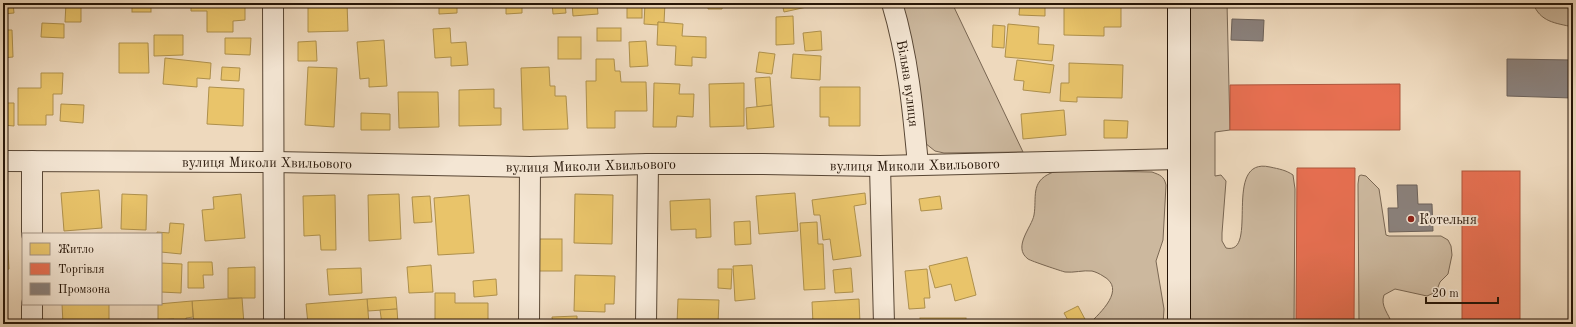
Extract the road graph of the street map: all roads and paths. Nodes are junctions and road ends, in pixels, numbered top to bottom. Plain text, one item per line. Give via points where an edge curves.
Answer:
1 (273, 3) edge
2 (892, 3) edge
3 (1179, 3) edge
4 (1179, 159) junction
5 (3, 161) edge
6 (32, 161) junction
7 (274, 162) junction
8 (648, 164) junction
9 (918, 165) junction
10 (880, 166) junction
11 (530, 167) junction
12 (32, 233) edge
13 (32, 305) edge
14 (32, 324) edge
15 (274, 324) edge
16 (529, 324) edge
17 (646, 324) edge
18 (884, 324) edge
19 (1179, 324) edge

1 - 7 street
2 - 9 street, Вільна вулиця via 901,32
3 - 4 street
4 - 9 street, вулиця Миколи Хвильового
4 - 19 street
5 - 6 street, вулиця Миколи Хвильового
6 - 7 street, вулиця Миколи Хвильового
6 - 12 street
7 - 11 street, вулиця Миколи Хвильового
7 - 15 street
8 - 10 street, вулиця Миколи Хвильового
8 - 11 street, вулиця Миколи Хвильового
8 - 17 street
9 - 10 street, вулиця Миколи Хвильового
10 - 18 street
11 - 16 street
13 - 14 street

